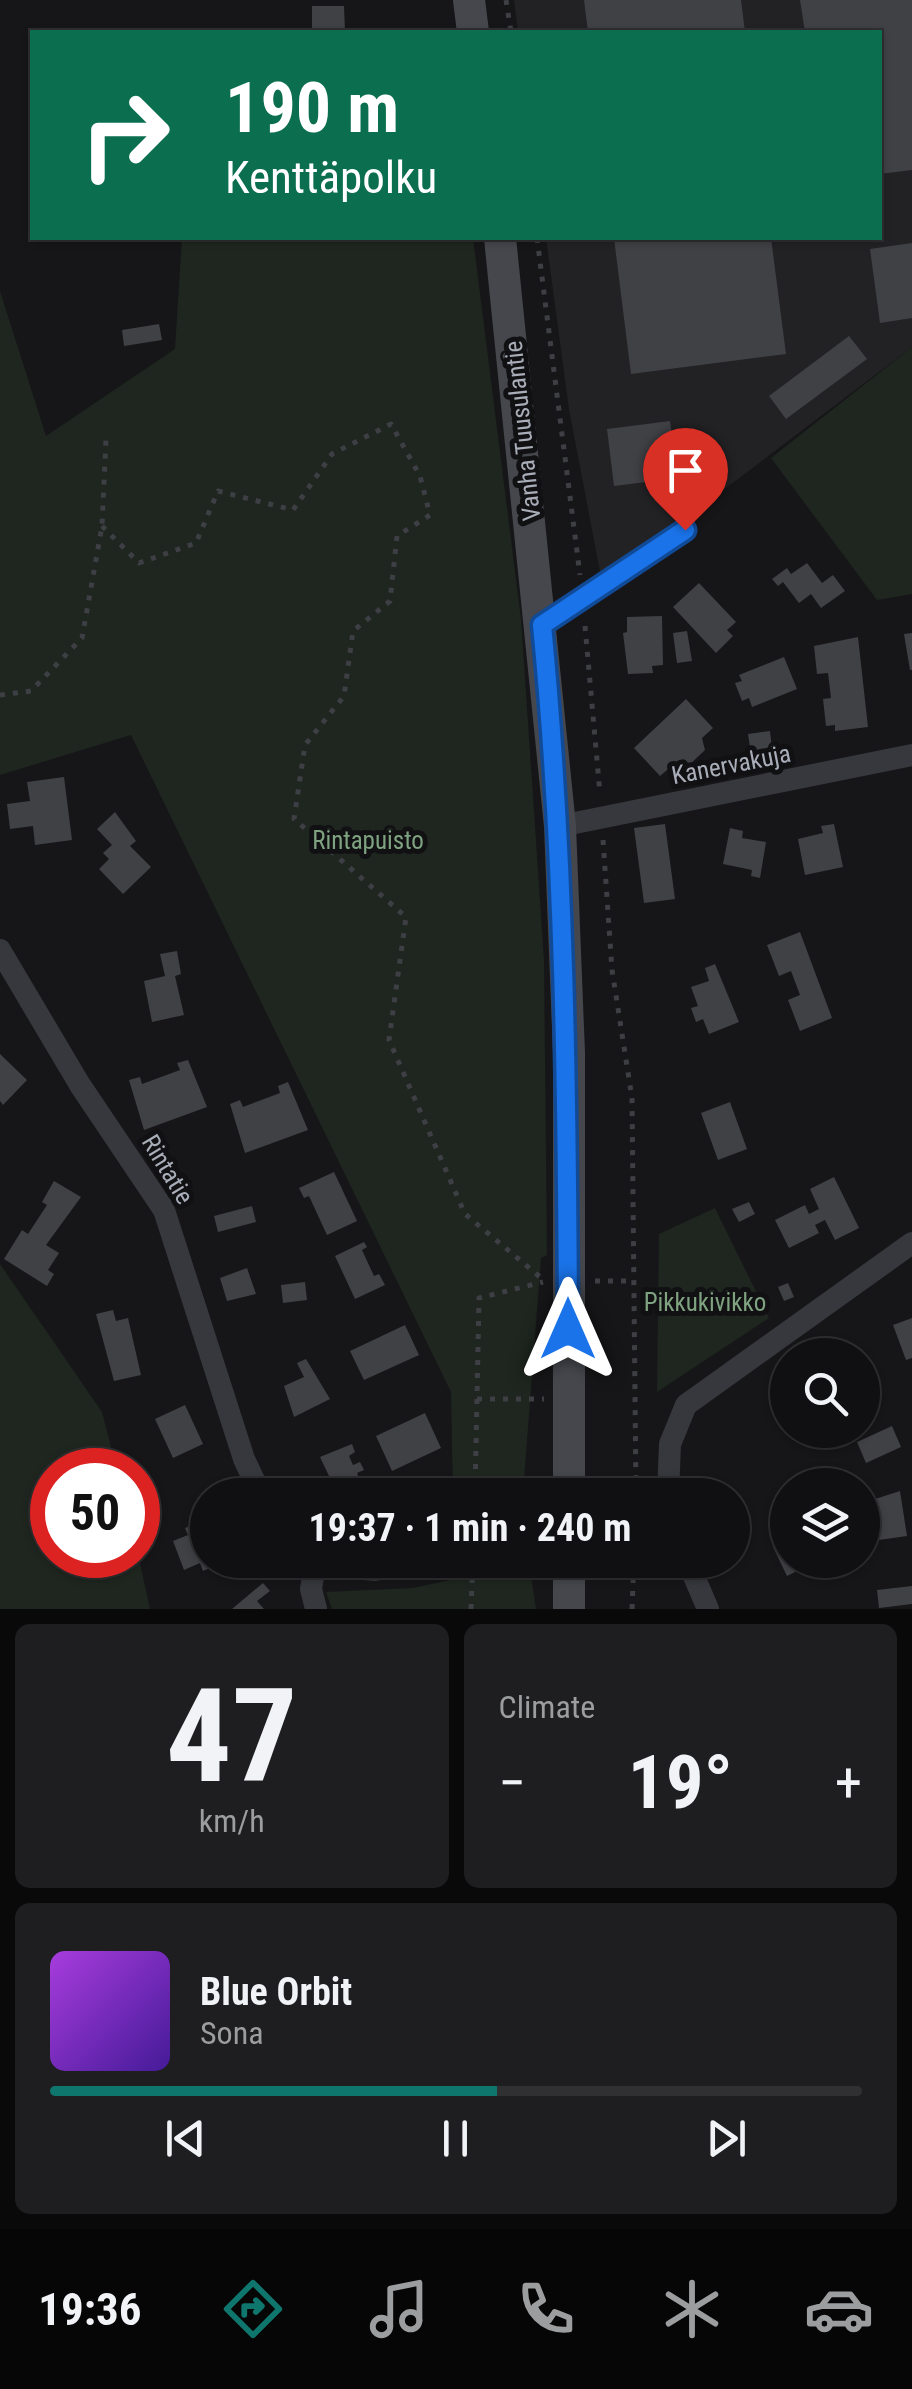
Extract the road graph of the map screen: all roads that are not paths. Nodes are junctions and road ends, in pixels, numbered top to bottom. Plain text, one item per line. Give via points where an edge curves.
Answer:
1 (469, 0) edge
2 (473, 30) edge
3 (500, 240) edge
4 (685, 530) dead end
5 (542, 625) junction
6 (912, 755) edge
7 (560, 826) junction
8 (0, 950) edge
9 (912, 1243) edge
10 (253, 1478) edge
11 (569, 1478) edge
12 (669, 1478) edge
13 (311, 1578) edge
14 (569, 1578) edge
15 (695, 1578) edge
16 (316, 1609) edge
17 (569, 1609) edge
18 (708, 1609) edge

1 - 2 main road
3 - 5 main road, Vanha Tuusulantie
4 - 5 street
5 - 7 main road, Vanha Tuusulantie
6 - 7 street, Kanervakuja
7 - 11 main road, Vanha Tuusulantie via 568,1035
8 - 10 street, Rintatie via 164,1210
9 - 12 street via 698,1395 677,1421
13 - 16 street
14 - 17 main road
15 - 18 street

